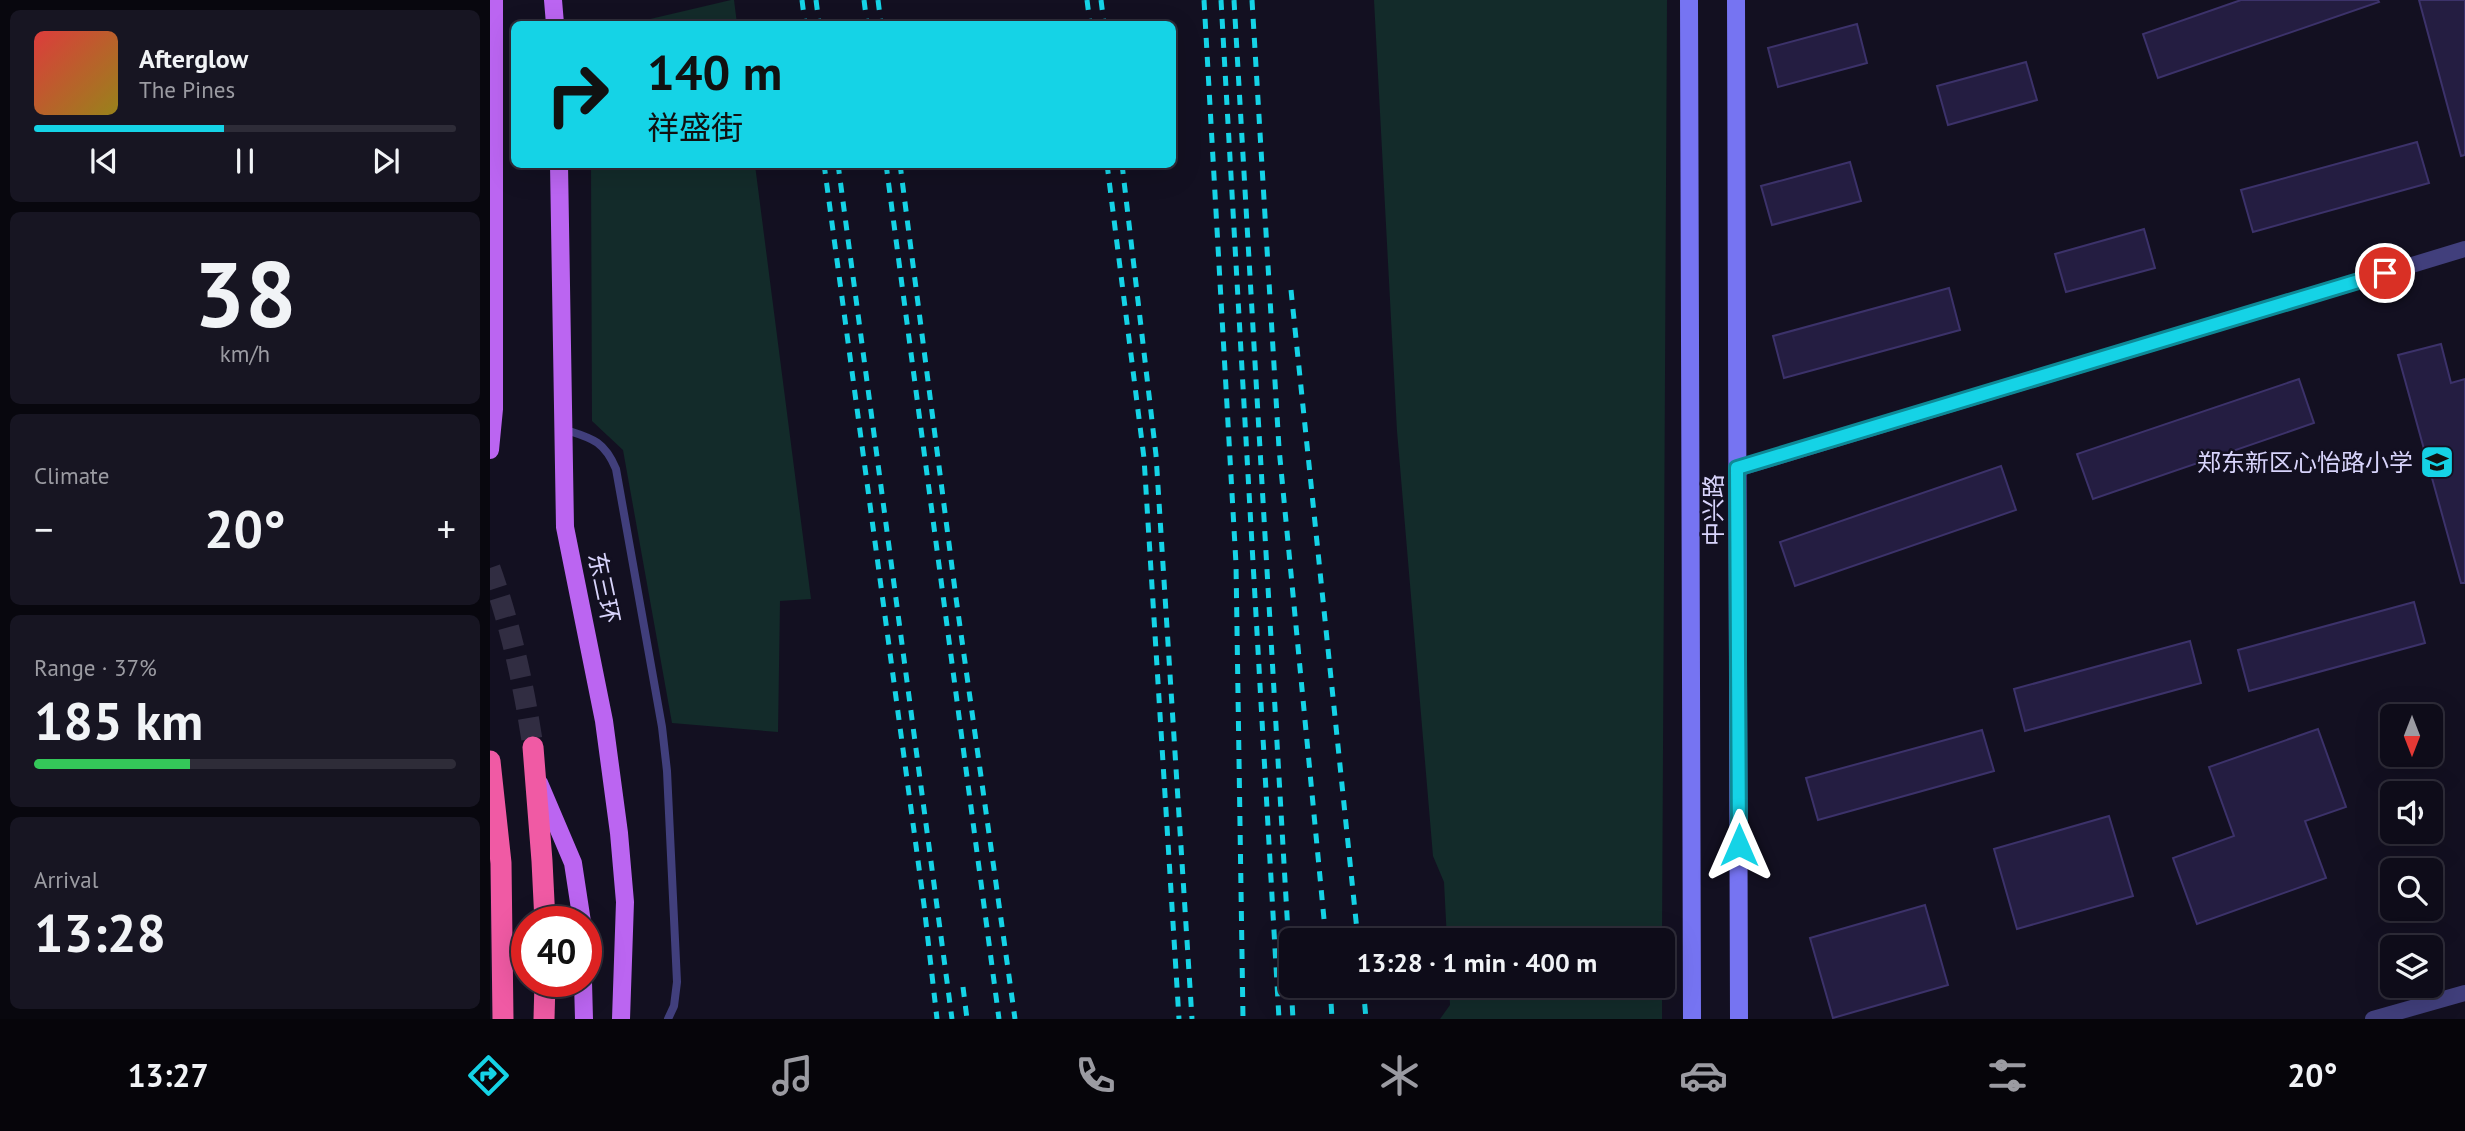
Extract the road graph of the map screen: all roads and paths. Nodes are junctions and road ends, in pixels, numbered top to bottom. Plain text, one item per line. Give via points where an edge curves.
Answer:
1 (494, 0) edge
2 (553, 0) edge
3 (1689, 0) edge
4 (1736, 0) edge
5 (555, 21) edge
6 (559, 168) edge
7 (2465, 249) edge
8 (562, 429) junction
9 (490, 450) edge
10 (1737, 468) junction
11 (533, 747) tunnel mouth
12 (534, 773) junction
13 (491, 778) edge
14 (544, 906) edge
15 (580, 906) edge
16 (2465, 993) edge
17 (545, 997) edge
18 (583, 997) edge
19 (503, 1019) edge
20 (544, 1019) edge
21 (584, 1019) edge
22 (621, 1019) edge
23 (667, 1019) edge
24 (1692, 1019) edge
25 (1739, 1019) edge
26 (2373, 1019) edge

1 - 9 main road via 495,409
2 - 5 main road
3 - 24 street, 中兴路
4 - 10 street, 中兴路
6 - 8 main road, 东三环
7 - 10 street
8 - 22 main road, 东三环 via 565,527 604,720 619,833 625,902
8 - 23 lane via 593,439 608,452 616,469 662,727 677,982
10 - 25 street, 中兴路
11 - 12 highway
12 - 14 highway
12 - 15 main road via 573,863
13 - 19 highway via 501,863
16 - 26 street
17 - 20 highway
18 - 21 main road

